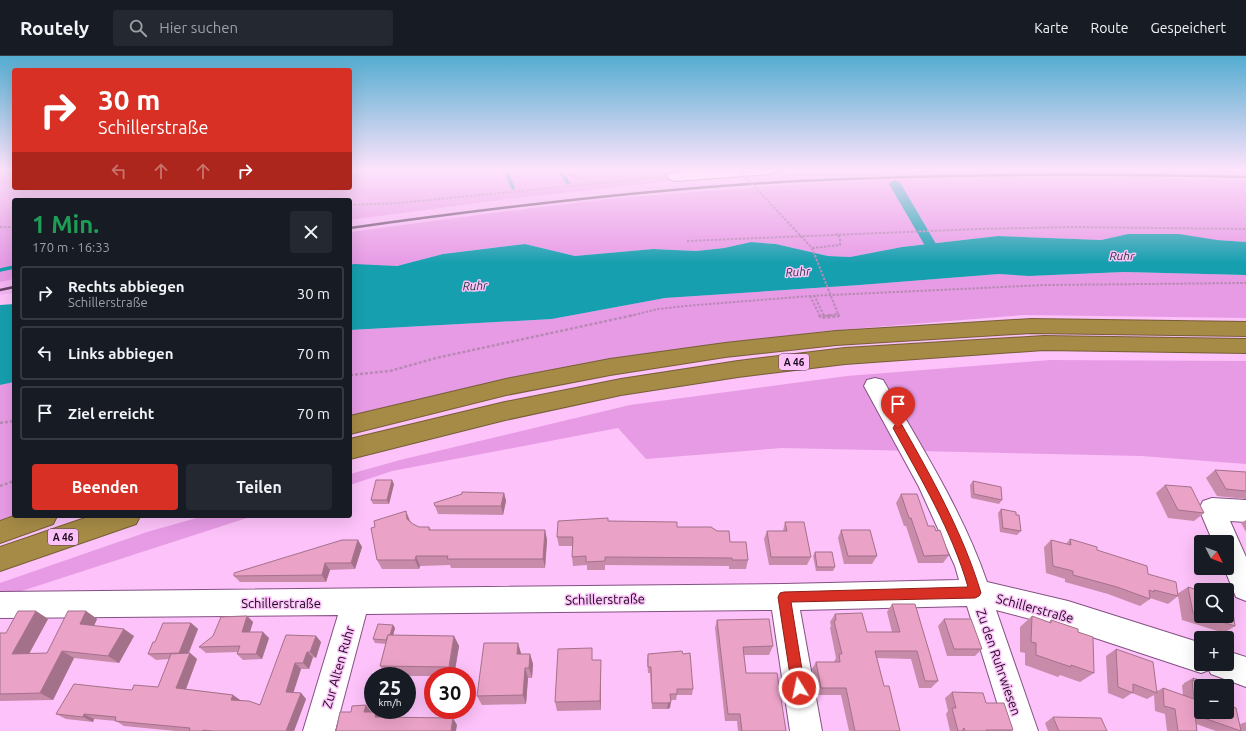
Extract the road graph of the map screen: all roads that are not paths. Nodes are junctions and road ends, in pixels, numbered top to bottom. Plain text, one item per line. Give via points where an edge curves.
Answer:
1 (1246, 329) edge
2 (1246, 346) edge
3 (875, 386) dead end
4 (352, 425) edge
5 (352, 449) edge
6 (1246, 511) edge
7 (38, 518) edge
8 (121, 518) edge
9 (0, 532) edge
10 (1223, 535) edge
11 (0, 559) edge
12 (1234, 561) edge
13 (1246, 588) edge
14 (975, 593) junction
15 (784, 597) junction
16 (356, 602) junction
17 (0, 605) edge
18 (1194, 656) edge
19 (1234, 668) edge
20 (1246, 672) edge
21 (319, 731) edge
22 (806, 731) edge
23 (1022, 731) edge

1 - 4 highway, A 46 via 1031,326 836,338 741,348 610,367 506,387
2 - 5 highway, A 46 via 1044,343 845,356 723,371 620,388 505,411
3 - 14 street, Zu den Ruhrwiesen via 930,483 968,566
6 - 10 street via 1212,509
7 - 9 highway, A 46
8 - 11 highway, A 46
12 - 13 street
14 - 15 street, Schillerstraße
14 - 18 street, Schillerstraße via 1068,616
14 - 23 street, Zu den Ruhrwiesen
15 - 16 street, Schillerstraße
15 - 22 street
16 - 17 street, Schillerstraße
16 - 21 street, Zur Alten Ruhr
19 - 20 street

